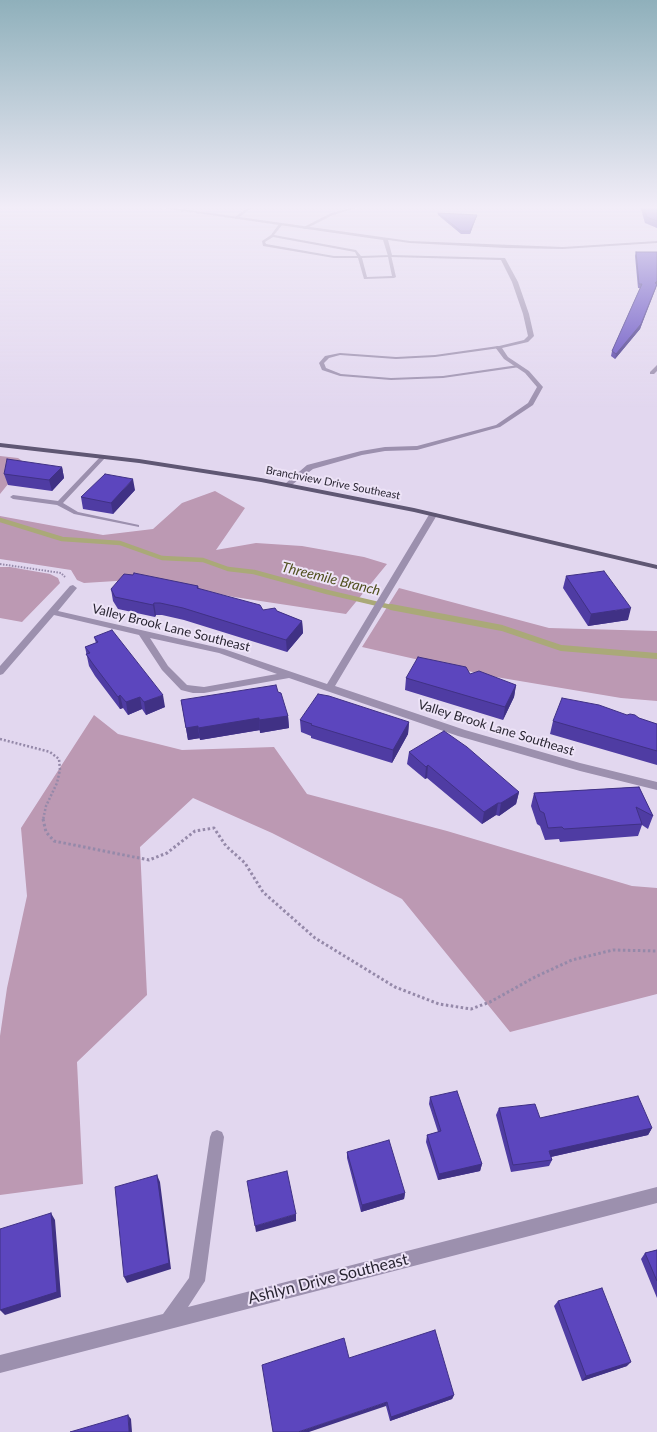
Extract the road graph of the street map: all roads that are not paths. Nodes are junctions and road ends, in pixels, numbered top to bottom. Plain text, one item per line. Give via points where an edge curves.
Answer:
1 (364, 273) edge
2 (393, 273) edge
3 (510, 273) edge
4 (498, 347) junction
5 (518, 366) junction
6 (657, 367) edge
7 (652, 373) dead end
8 (0, 445) edge
9 (103, 457) junction
10 (289, 486) junction
11 (13, 497) dead end
12 (59, 503) junction
13 (434, 515) junction
14 (137, 526) dead end
15 (657, 566) edge
16 (70, 585) road end
17 (52, 612) junction
18 (142, 632) junction
19 (0, 672) edge
20 (290, 674) junction
21 (329, 688) junction
22 (657, 786) edge
23 (217, 1137) dead end
24 (657, 1195) edge
25 (169, 1320) junction
26 (0, 1364) edge

1 - 2 lane via 365,278 394,277
3 - 4 street via 526,314 531,336 526,341
4 - 5 street via 506,358
4 - 5 lane via 435,356 396,358 340,354 327,357 321,363 324,369 340,375 391,379 443,378
5 - 10 street via 540,387 530,404 498,426 417,448 361,452 310,467
6 - 7 street
8 - 9 main road, Branchview Drive Southeast
9 - 10 main road, Branchview Drive Southeast
9 - 12 lane
10 - 13 main road, Branchview Drive Southeast
11 - 12 lane
12 - 14 lane via 76,513
13 - 15 main road, Branchview Drive Southeast
13 - 21 street
16 - 17 street
17 - 18 street, Valley Brook Lane Southeast
17 - 19 street
18 - 20 street, Valley Brook Lane Southeast via 221,651
18 - 20 street via 165,668 184,688 204,690
20 - 21 street, Valley Brook Lane Southeast
21 - 22 street, Valley Brook Lane Southeast via 462,733
23 - 25 street via 197,1282
24 - 25 street, Ashlyn Drive Southeast
25 - 26 street, Ashlyn Drive Southeast

